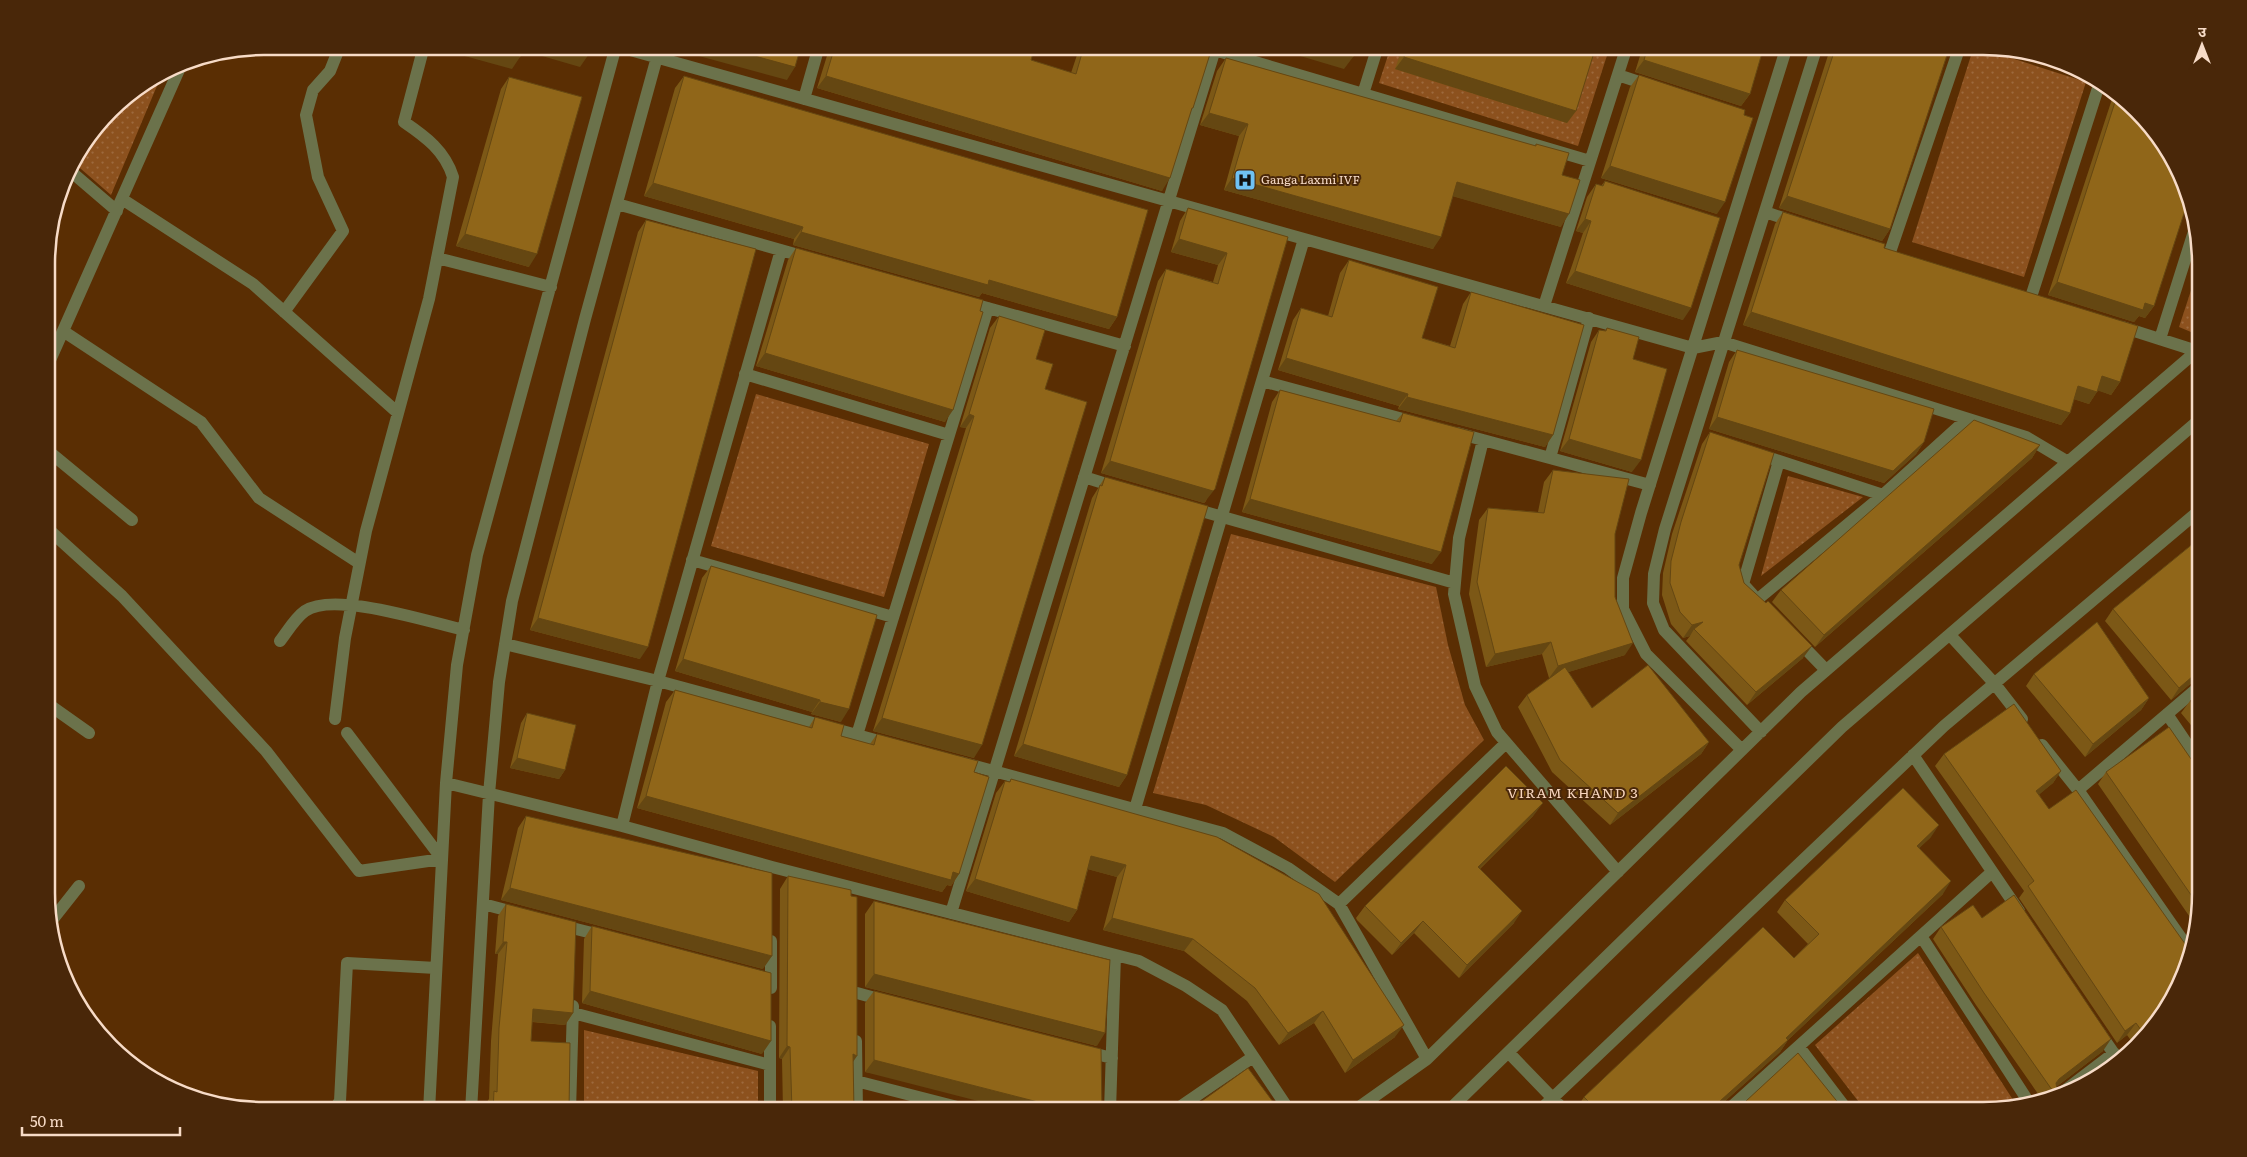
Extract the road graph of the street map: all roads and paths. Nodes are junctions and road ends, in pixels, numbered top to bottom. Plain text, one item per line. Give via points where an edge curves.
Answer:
1 (336, 55) edge
2 (422, 55) edge
3 (614, 55) edge
4 (657, 55) edge
5 (667, 55) edge
6 (816, 55) edge
7 (1213, 55) edge
8 (1238, 55) edge
9 (1375, 55) edge
10 (1624, 55) edge
11 (1784, 55) edge
12 (1814, 55) edge
13 (1957, 55) edge
14 (177, 75) edge
15 (1618, 75) junction
16 (2098, 89) edge
17 (1663, 90) edge
18 (1363, 94) junction
19 (804, 99) junction
20 (1590, 161) junction
21 (75, 175) edge
22 (122, 199) junction
23 (1169, 201) junction
24 (617, 204) junction
25 (117, 211) junction
26 (1764, 212) junction
27 (1809, 226) edge
28 (1304, 239) junction
29 (2191, 242) edge
30 (781, 250) junction
31 (1890, 252) edge
32 (437, 258) junction
33 (818, 260) edge
34 (551, 287) junction
35 (950, 297) edge
36 (2031, 297) edge
37 (1544, 306) junction
38 (988, 308) junction
39 (284, 312) junction
40 (1589, 318) junction
41 (2114, 324) edge
42 (63, 332) junction
43 (2160, 339) junction
44 (1723, 342) junction
45 (1125, 346) junction
46 (1693, 348) junction
47 (2192, 348) edge
48 (55, 350) edge
49 (2192, 355) edge
50 (745, 374) junction
51 (1262, 381) junction
52 (398, 413) junction
53 (1967, 419) junction
54 (1425, 425) edge
55 (2192, 426) edge
56 (1444, 430) edge
57 (949, 435) junction
58 (1483, 440) junction
59 (1760, 455) edge
60 (55, 457) edge
61 (1550, 458) junction
62 (1779, 461) junction
63 (2068, 462) junction
64 (1084, 478) junction
65 (1650, 485) junction
66 (1130, 490) edge
67 (1883, 495) junction
68 (1176, 504) edge
69 (1222, 516) junction
70 (2192, 517) edge
71 (132, 520) dead end
72 (55, 535) edge
73 (692, 560) junction
74 (359, 563) junction
75 (1455, 583) junction
76 (351, 604) junction
77 (893, 617) junction
78 (1785, 628) edge
79 (464, 630) junction
80 (1950, 635) junction
81 (280, 641) dead end
82 (505, 644) junction
83 (1826, 670) junction
84 (658, 681) junction
85 (1994, 683) junction
86 (2192, 693) edge
87 (55, 709) edge
88 (2166, 714) junction
89 (336, 719) dead end
90 (1761, 732) junction
91 (89, 733) dead end
92 (347, 733) dead end
93 (856, 735) junction
94 (1506, 743) junction
95 (903, 747) edge
96 (1742, 750) junction
97 (2192, 751) edge
98 (1913, 755) junction
99 (949, 759) edge
100 (995, 771) junction
101 (446, 783) junction
102 (2078, 790) junction
103 (489, 794) junction
104 (1135, 809) junction
105 (622, 826) junction
106 (442, 859) junction
107 (1618, 872) junction
108 (1992, 872) junction
109 (79, 886) dead end
110 (483, 904) junction
111 (1339, 904) junction
112 (951, 913) junction
113 (56, 915) edge
114 (529, 916) edge
115 (548, 921) edge
116 (2025, 922) edge
117 (771, 932) edge
118 (1921, 936) junction
119 (613, 938) edge
120 (2186, 944) edge
121 (1115, 954) junction
122 (436, 968) junction
123 (856, 993) edge
124 (573, 995) edge
125 (771, 998) edge
126 (894, 1003) edge
127 (573, 1013) junction
128 (770, 1018) edge
129 (2092, 1020) edge
130 (856, 1032) edge
131 (1799, 1046) junction
132 (1074, 1049) edge
133 (1508, 1054) junction
134 (2115, 1055) edge
135 (1253, 1057) junction
136 (1112, 1058) junction
137 (1427, 1059) junction
138 (770, 1065) junction
139 (856, 1081) junction
140 (2026, 1097) edge
141 (1552, 1099) junction
142 (339, 1102) edge
143 (429, 1102) edge
144 (472, 1102) edge
145 (570, 1102) edge
146 (770, 1102) edge
147 (857, 1102) edge
148 (938, 1102) edge
149 (1110, 1102) edge
150 (1186, 1102) edge
151 (1284, 1102) edge
152 (1366, 1102) edge
153 (1457, 1102) edge
154 (1549, 1102) edge
155 (1555, 1102) edge
156 (1737, 1102) edge
157 (1840, 1102) edge

1 - 39 street via 330,71 313,90 306,115 318,177 343,232
2 - 32 street via 404,122 429,139 449,163 453,177
3 - 34 street
4 - 24 street
5 - 19 street
6 - 19 street
7 - 23 street
8 - 18 street
9 - 18 street
10 - 15 street
11 - 46 street via 1759,120 1726,226
12 - 26 street
13 - 31 street
14 - 22 street
15 - 17 street
15 - 20 street
16 - 36 street
18 - 20 street
19 - 23 street
20 - 37 street via 1588,182
21 - 25 street
22 - 25 street
22 - 39 street via 253,284
23 - 28 street
23 - 45 street
24 - 30 street
24 - 82 street via 514,591
25 - 42 street
26 - 27 street
26 - 44 street
28 - 37 street
28 - 51 street
29 - 43 street
30 - 33 street
30 - 50 street
32 - 34 street
32 - 52 street
34 - 79 street via 477,555
35 - 38 street
37 - 40 street
38 - 45 street
38 - 57 street
39 - 52 street
40 - 46 street
40 - 61 street
41 - 43 street
42 - 48 street
42 - 74 street via 201,422 259,498
43 - 47 street
44 - 46 street
44 - 53 street
44 - 90 street via 1699,435 1663,538 1654,574 1653,603 1664,630
45 - 64 street
46 - 65 street
49 - 63 street
50 - 57 street
50 - 73 street
51 - 54 street
51 - 69 street
52 - 74 street
53 - 63 street via 2026,437
53 - 67 street
55 - 80 street
56 - 58 street
57 - 77 street
58 - 61 street
58 - 75 street via 1458,538
59 - 62 street
60 - 71 street
61 - 65 street
62 - 67 street
62 - 67 street via 1743,584 1761,603
63 - 83 street
64 - 66 street
64 - 100 street
65 - 96 street via 1623,578 1623,609 1646,654
68 - 69 street
69 - 75 street
69 - 104 street
70 - 85 street
72 - 106 street via 122,596 266,751 359,870
73 - 77 street
73 - 84 street
74 - 76 street
75 - 94 street via 1454,594 1475,686 1497,732
76 - 79 street
76 - 81 street via 305,611
76 - 89 street via 344,638
77 - 93 street
78 - 83 street
79 - 101 street via 457,665
80 - 85 street
80 - 133 street via 1842,727
82 - 84 street
82 - 103 street
83 - 90 street
84 - 93 street
84 - 105 street
85 - 98 street
85 - 102 street
86 - 88 street
87 - 91 street
88 - 97 street
88 - 102 street
90 - 96 street
92 - 106 street
93 - 95 street
94 - 107 street
94 - 111 street
96 - 107 street
98 - 108 street
98 - 141 street
99 - 100 street
100 - 104 street
100 - 112 street
101 - 103 street
101 - 106 street
102 - 120 street
103 - 105 street
103 - 110 street
104 - 111 street via 1223,833 1288,868
105 - 112 street via 772,871
106 - 122 street
107 - 137 street
108 - 116 street
108 - 118 street
109 - 113 street
110 - 114 street
110 - 144 street
111 - 137 street
112 - 121 street
115 - 119 street via 575,933
117 - 125 street via 766,978
118 - 131 street
118 - 140 street
121 - 135 street via 1139,961 1222,1010
121 - 136 street
122 - 142 street via 347,963
122 - 143 street
123 - 126 street
124 - 127 street
127 - 138 street
127 - 145 street
128 - 138 street
129 - 134 street
130 - 139 street
131 - 156 street
131 - 157 street
132 - 136 street
133 - 141 street
133 - 153 street
135 - 150 street
135 - 151 street
136 - 149 street
137 - 152 street
138 - 146 street
139 - 147 street
139 - 148 street
141 - 154 street
141 - 155 street

